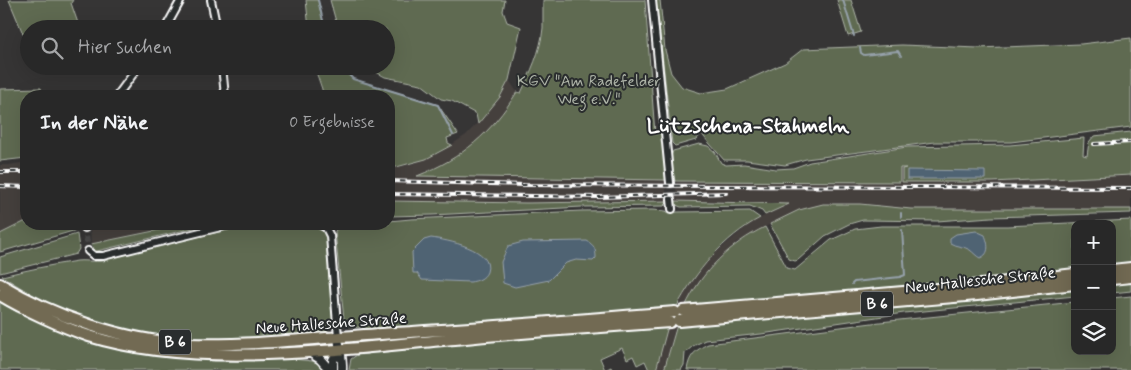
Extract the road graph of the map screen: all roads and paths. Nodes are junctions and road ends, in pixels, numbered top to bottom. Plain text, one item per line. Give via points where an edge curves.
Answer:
1 (181, 0) edge
2 (211, 0) edge
3 (652, 0) edge
4 (170, 20) edge
5 (215, 20) edge
6 (132, 75) edge
7 (223, 75) edge
8 (121, 90) edge
9 (224, 90) edge
10 (670, 183) tunnel mouth
11 (671, 198) tunnel mouth
12 (672, 209) dead end
13 (207, 230) edge
14 (327, 230) edge
15 (88, 251) dead end
16 (1131, 268) edge
17 (1116, 270) edge
18 (1071, 274) edge
19 (1131, 277) edge
20 (1116, 279) edge
21 (0, 284) edge
22 (1071, 284) edge
23 (0, 295) edge
24 (17, 300) junction
25 (677, 316) junction
26 (338, 337) junction
27 (339, 349) junction
28 (309, 352) junction
29 (332, 370) edge
30 (342, 370) edge

1 - 4 street
2 - 5 street
3 - 10 street
6 - 8 street
7 - 9 street
11 - 12 street
13 - 15 street via 98,256
14 - 26 street
16 - 17 main road
18 - 25 main road, Neue Hallesche Straße / B 6
19 - 20 main road
21 - 24 main road, Neue Hallesche Straße / B 6
22 - 25 main road, Neue Hallesche Straße / B 6 via 977,295
23 - 24 main road, Neue Hallesche Straße / B 6
24 - 26 main road, Neue Hallesche Straße / B 6 via 125,335 187,344
24 - 28 main road, Neue Hallesche Straße / B 6 via 89,336 136,347 243,355
25 - 26 main road, Neue Hallesche Straße / B 6
25 - 27 main road, Neue Hallesche Straße / B 6
26 - 27 street
27 - 28 main road, Neue Hallesche Straße / B 6
27 - 29 street
27 - 30 street
28 - 29 street

